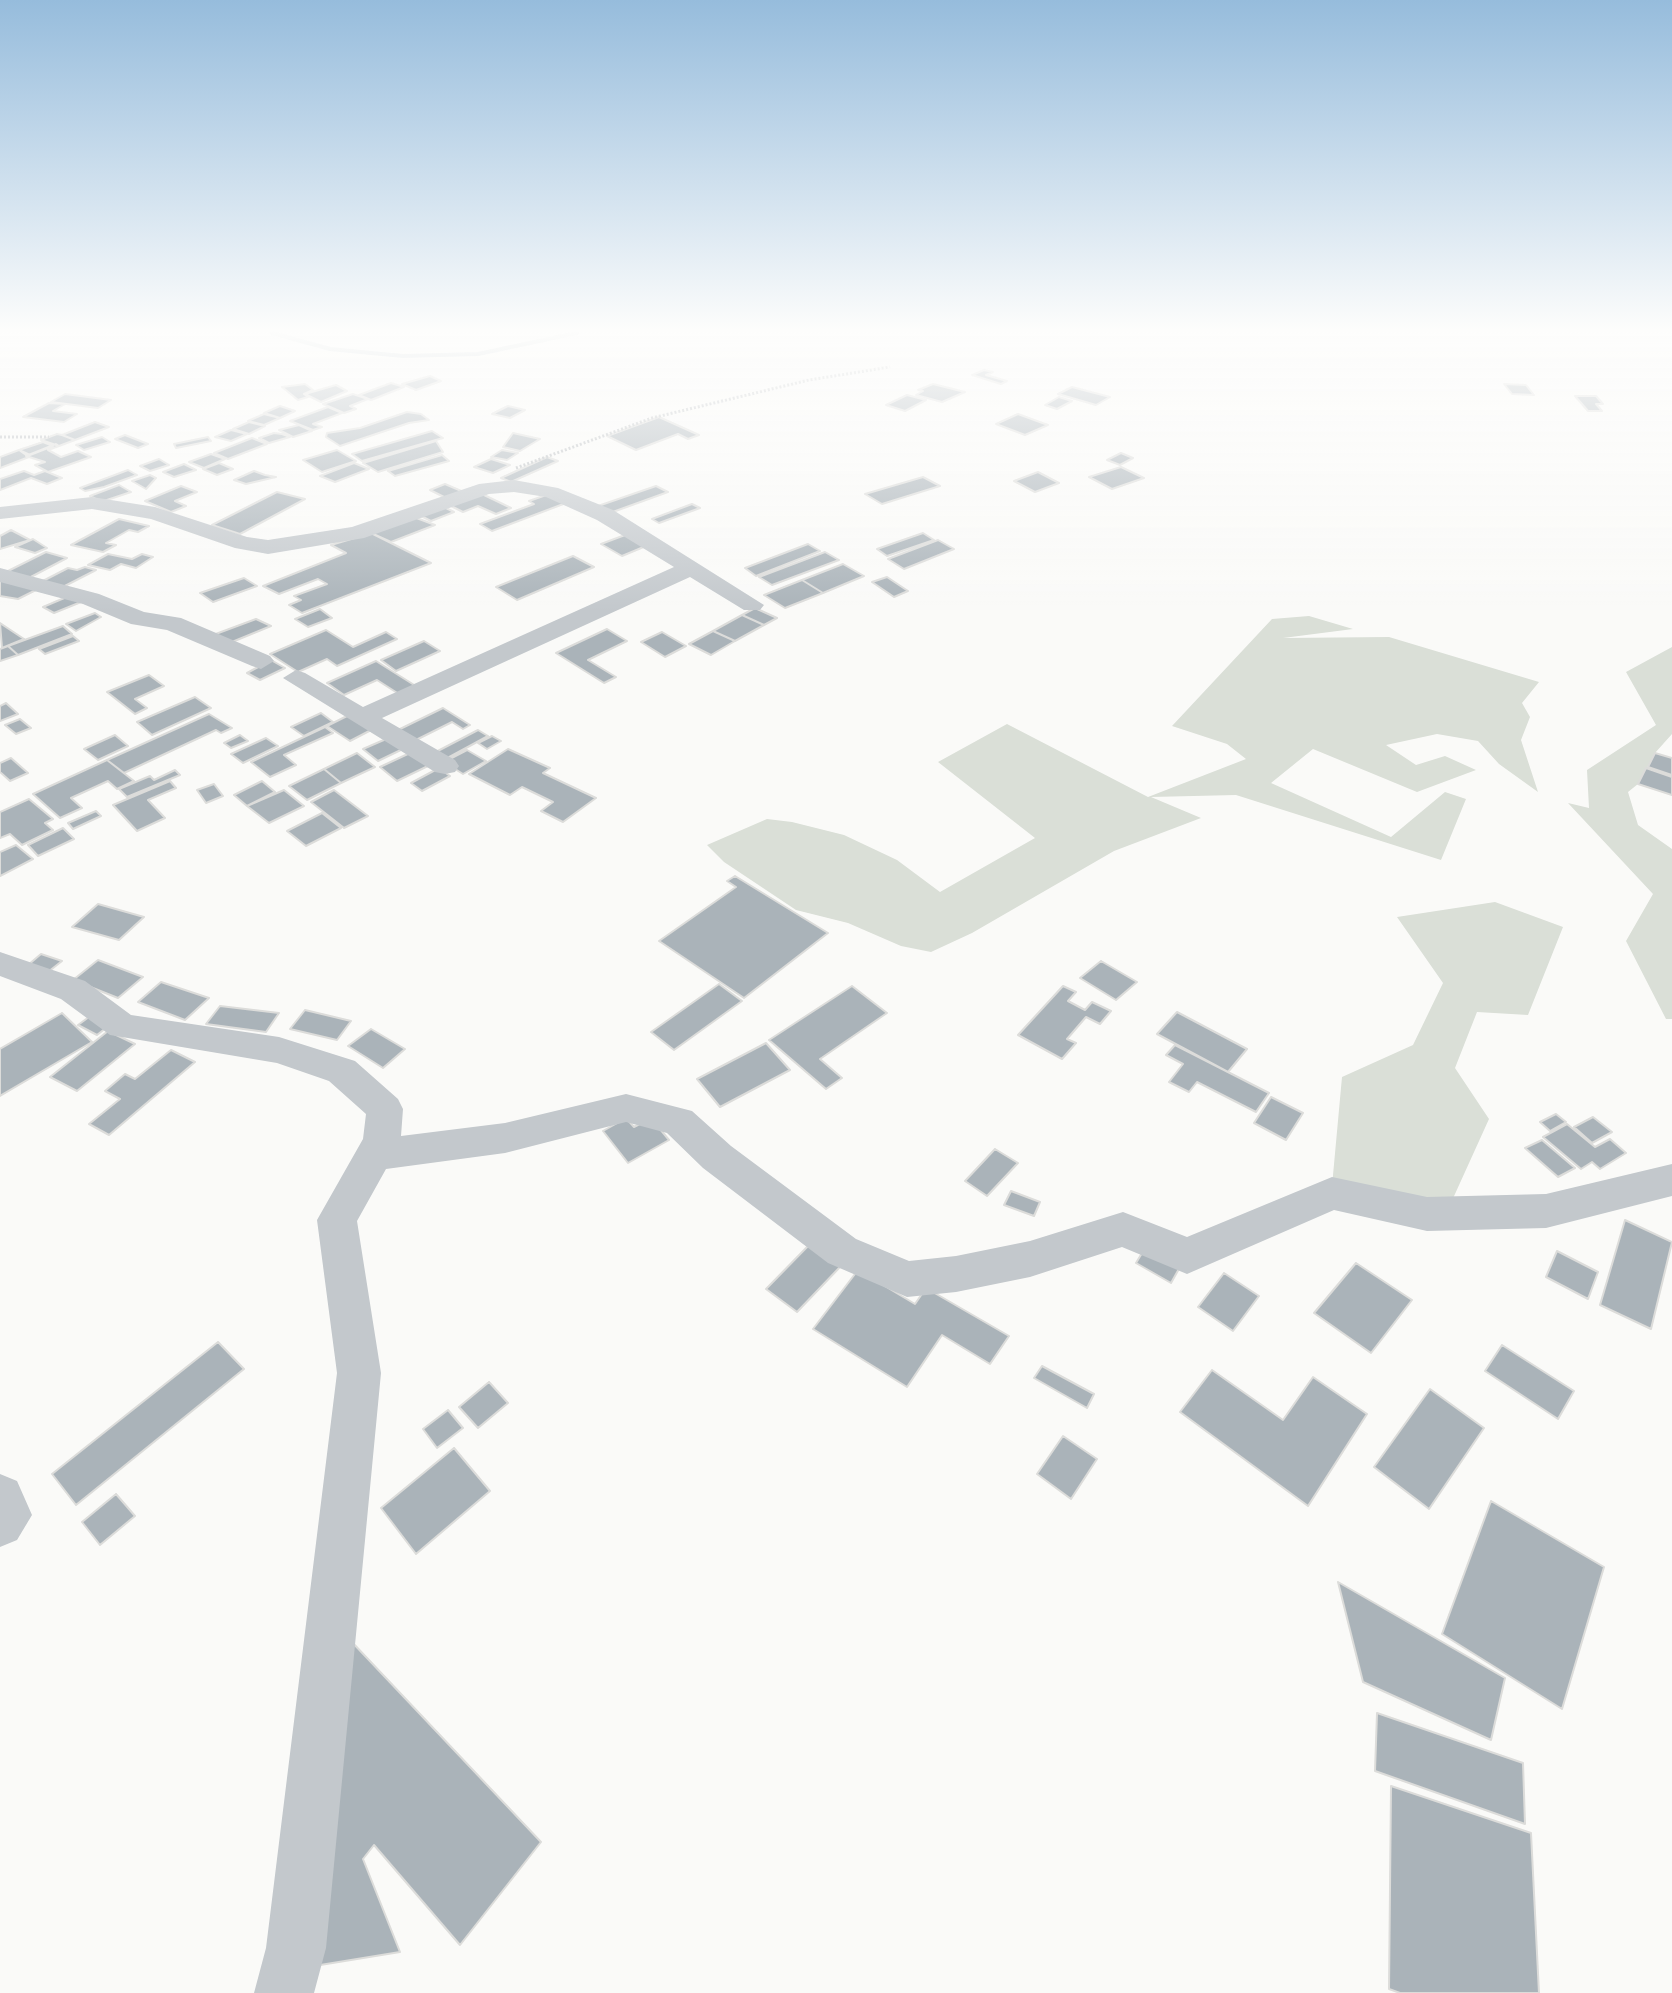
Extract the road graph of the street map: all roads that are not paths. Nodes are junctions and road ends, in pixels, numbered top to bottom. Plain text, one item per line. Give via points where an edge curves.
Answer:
1 (0, 513) edge
2 (688, 569) junction
3 (0, 575) edge
4 (752, 605) dead end
5 (261, 661) dead end
6 (296, 678) dead end
7 (364, 716) junction
8 (445, 766) dead end
9 (0, 964) edge
10 (375, 1155) junction
11 (1672, 1180) edge
12 (0, 1498) edge
13 (0, 1523) edge
14 (284, 1993) edge

1 - 2 street via 92,503 155,513 268,547 356,533 486,488 514,486 551,492 605,515
2 - 4 street
2 - 7 street
3 - 5 street via 91,599 139,619 172,623
6 - 7 street
7 - 8 street
9 - 10 street via 73,990 122,1026 279,1050 342,1071 385,1109
10 - 11 street via 505,1138 626,1108 679,1121 717,1157 842,1251 907,1279 1030,1259 1123,1229 1187,1256 1332,1193 1427,1214 1546,1211
10 - 14 street via 337,1220 359,1373 296,1948
12 - 13 street via 8,1515

